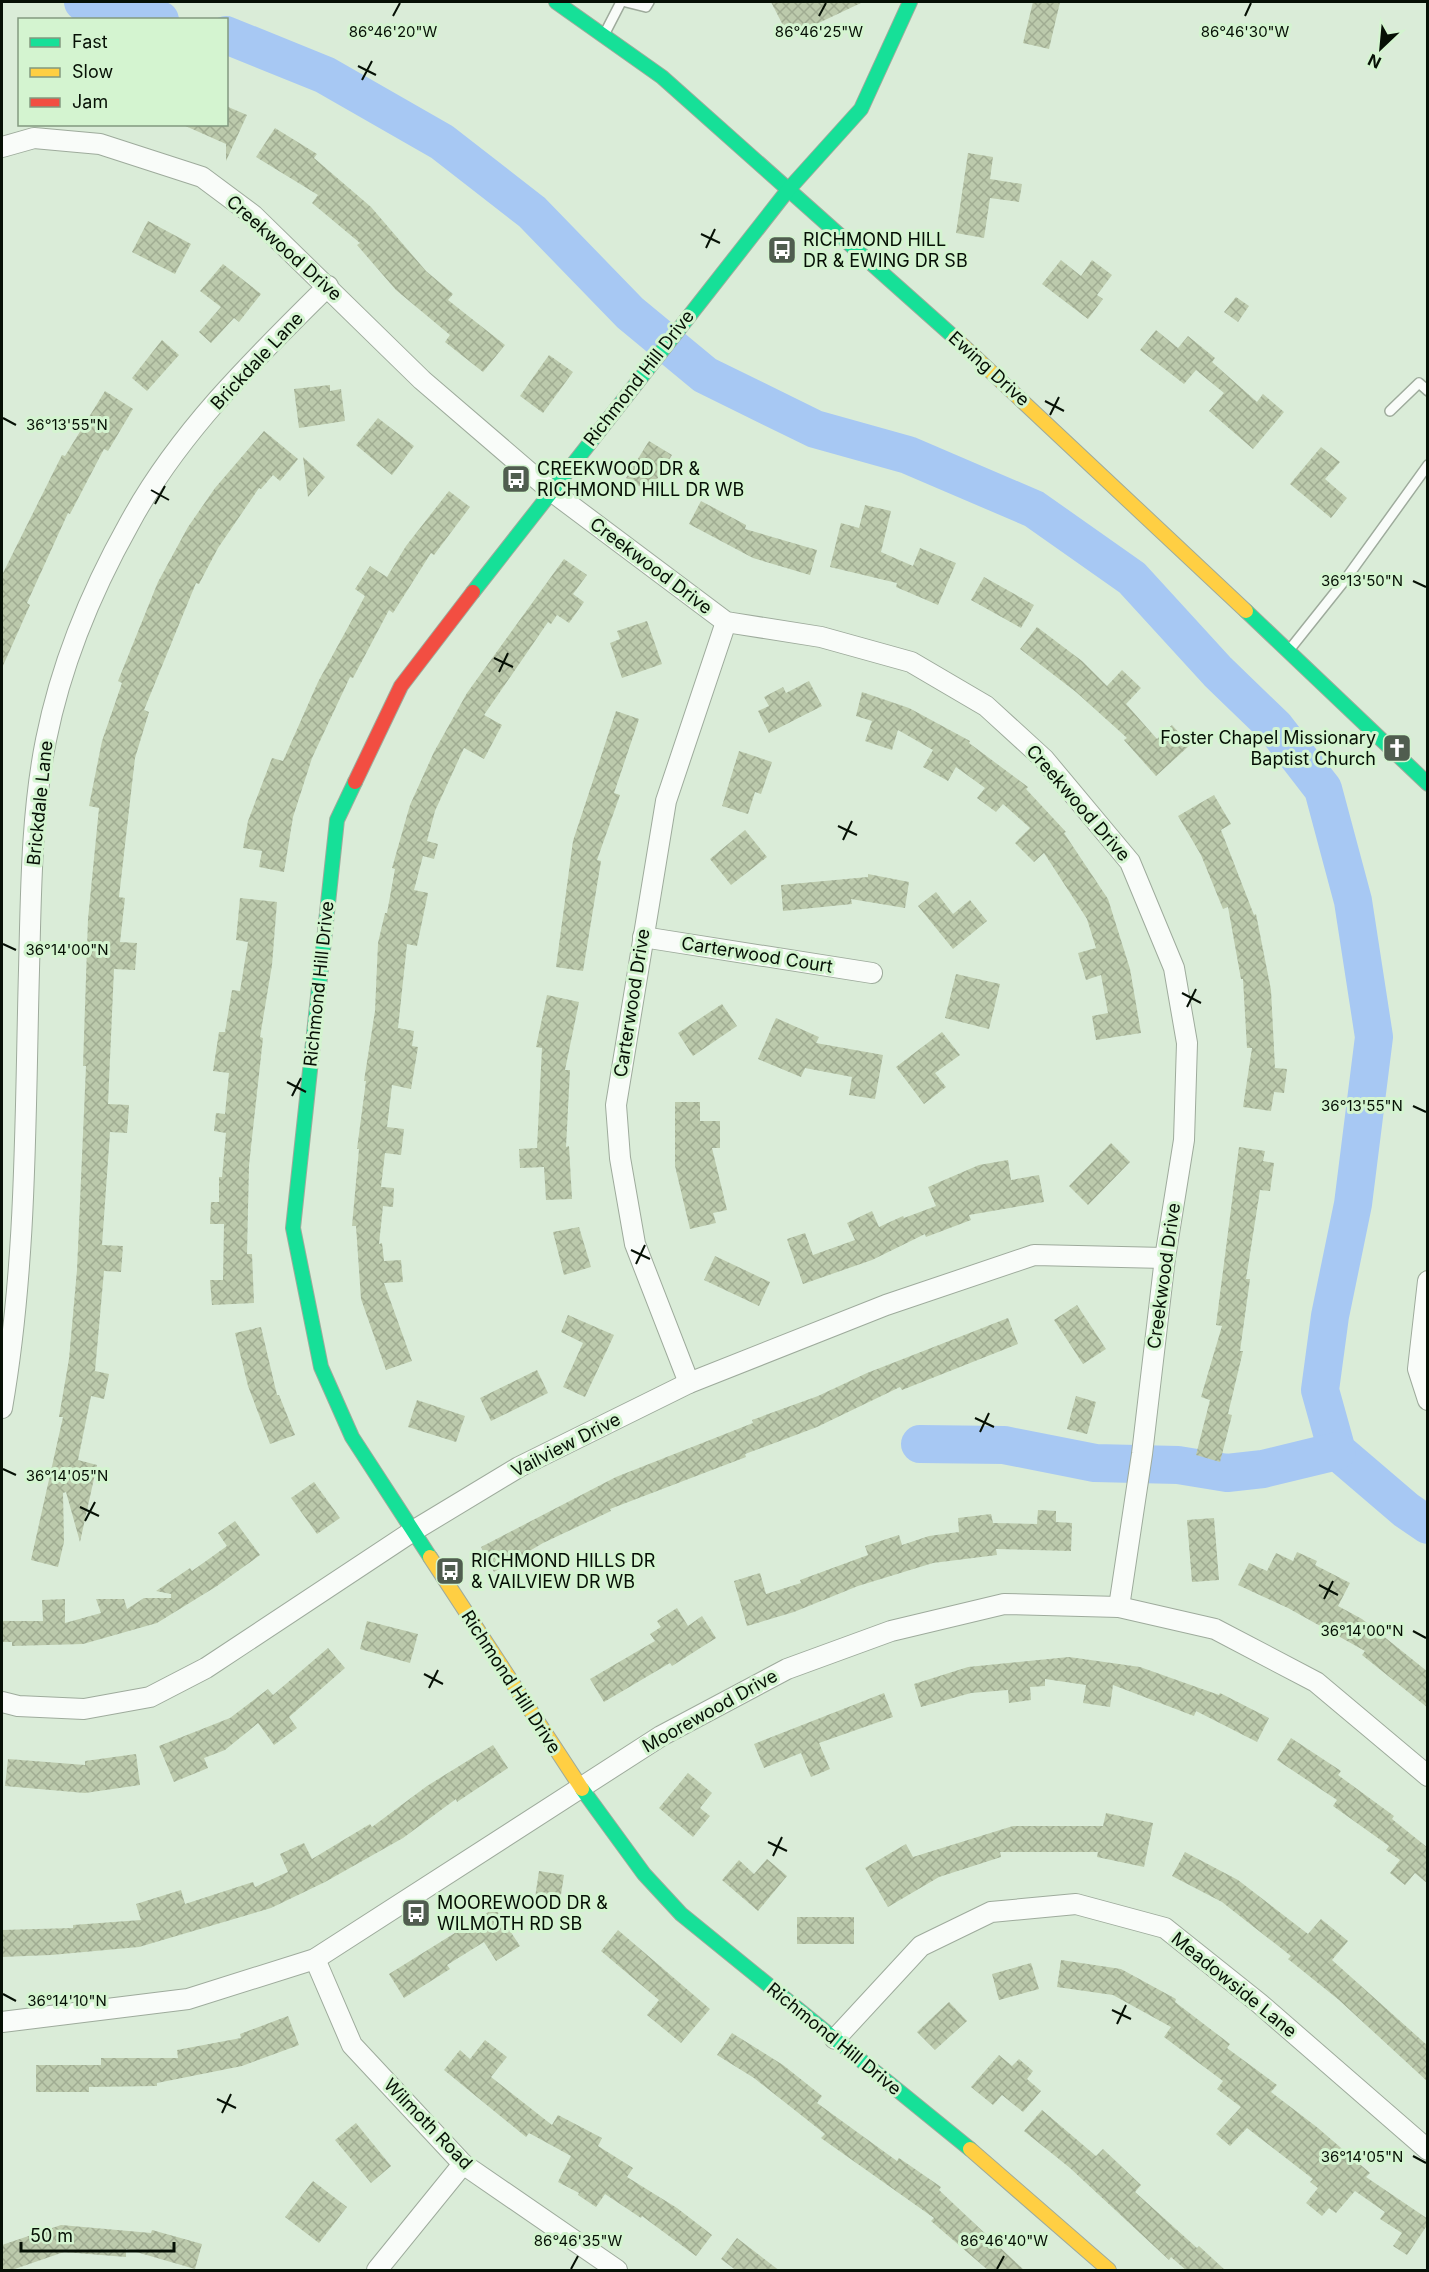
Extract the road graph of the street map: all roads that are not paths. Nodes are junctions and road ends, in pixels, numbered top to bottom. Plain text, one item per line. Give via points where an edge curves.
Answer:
1 (556, 2) edge
2 (621, 2) edge
3 (626, 2) edge
4 (649, 2) edge
5 (910, 2) edge
6 (575, 7) edge
7 (604, 35) junction
8 (2, 147) edge
9 (788, 190) junction
10 (328, 286) junction
11 (1428, 391) edge
12 (1390, 411) dead end
13 (1428, 465) edge
14 (550, 490) junction
15 (726, 622) junction
16 (1289, 650) junction
17 (1428, 784) edge
18 (643, 938) junction
19 (872, 973) dead end
20 (1165, 1258) junction
21 (1428, 1281) edge
22 (689, 1383) junction
23 (1428, 1400) edge
24 (2, 1408) edge
25 (412, 1531) junction
26 (1119, 1607) junction
27 (2, 1702) edge
28 (1428, 1776) edge
29 (580, 1787) junction
30 (315, 1959) junction
31 (2, 2022) edge
32 (835, 2038) junction
33 (1428, 2150) edge
34 (463, 2164) junction
35 (376, 2271) edge
36 (617, 2271) edge
37 (1109, 2271) edge

1 - 6 street, Ewing Drive
2 - 7 lane
3 - 4 lane via 646,7
5 - 9 street, Richmond Hill Drive via 861,109
6 - 7 street, Ewing Drive
7 - 9 street, Ewing Drive via 662,77
8 - 10 street, Creekwood Drive via 34,138 100,144 202,177 253,214
9 - 14 street, Richmond Hill Drive
9 - 16 street, Ewing Drive via 1058,432
10 - 14 street, Creekwood Drive via 422,380
10 - 24 street, Brickdale Lane via 258,355 187,436 129,523 62,674 46,740 35,814 22,1237
11 - 12 lane via 1419,383
13 - 16 lane
14 - 15 street, Creekwood Drive
14 - 25 street, Richmond Hill Drive via 401,686 337,820 292,1228 321,1367 351,1437
15 - 18 street, Carterwood Drive via 666,801
15 - 20 street, Creekwood Drive via 821,638 911,662 986,706 1044,759 1131,862 1174,968 1186,1043 1184,1140
16 - 17 street, Ewing Drive
18 - 19 street, Carterwood Court
18 - 22 street, Carterwood Drive via 616,1105 620,1158 634,1244
20 - 22 street, Vailview Drive via 1034,1255 886,1305
20 - 26 street, Creekwood Drive via 1139,1479
21 - 23 street via 1418,1369
22 - 25 street, Vailview Drive via 519,1467
25 - 27 street, Vailview Drive via 206,1668 150,1696 84,1709
25 - 29 street, Richmond Hill Drive
26 - 28 street, Moorewood Drive via 1215,1629 1316,1682
26 - 29 street, Moorewood Drive via 1004,1604 891,1631 788,1669 661,1736
29 - 30 street, Moorewood Drive
29 - 32 street, Richmond Hill Drive via 644,1874 681,1914
30 - 31 street, Moorewood Drive via 188,1999
30 - 34 street, Wilmoth Road via 352,2045
32 - 33 street, Meadowside Lane via 921,1946 991,1912 1076,1904 1165,1928 1259,2003
32 - 37 street, Richmond Hill Drive via 994,2168
34 - 35 street
34 - 36 street, Wilmoth Road

